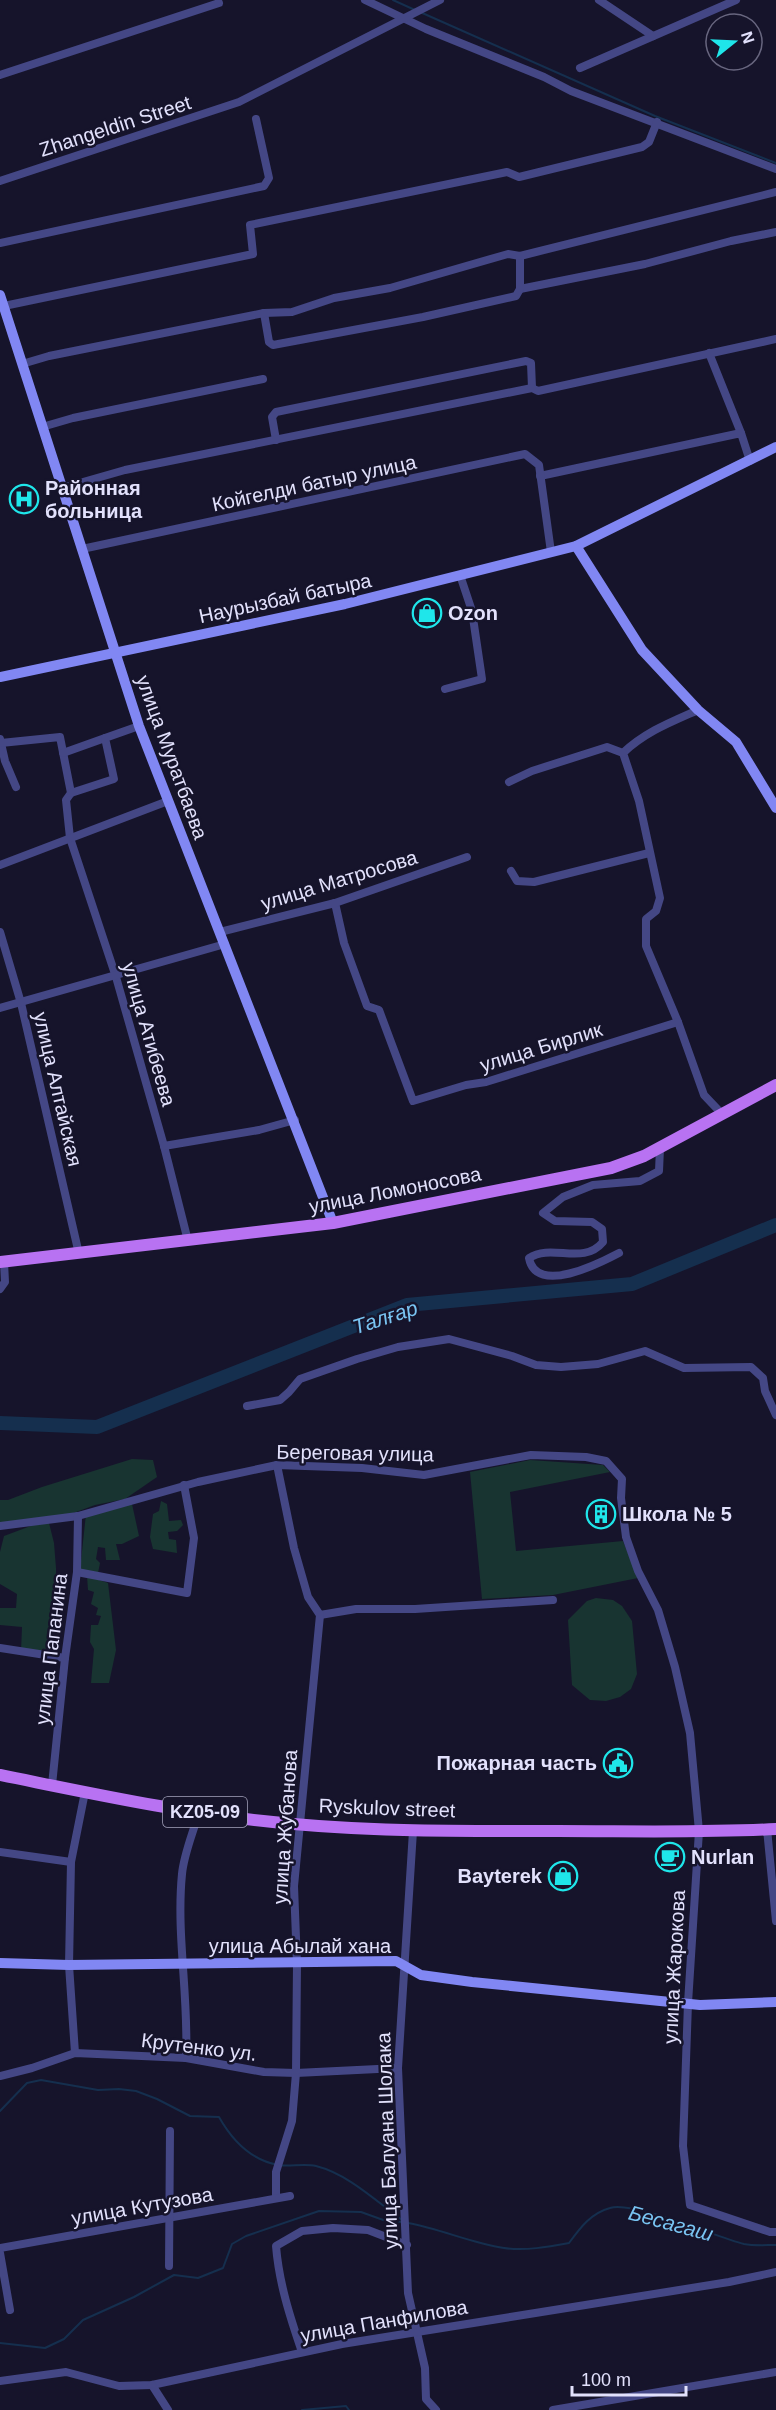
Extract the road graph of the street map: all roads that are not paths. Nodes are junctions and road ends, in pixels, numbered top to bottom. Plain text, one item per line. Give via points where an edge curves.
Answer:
1 (365, 0) edge
2 (440, 0) edge
3 (599, 0) edge
4 (736, 0) edge
5 (219, 3) dead end
6 (404, 16) junction
7 (653, 36) junction
8 (580, 68) dead end
9 (0, 75) edge
10 (256, 118) dead end
11 (657, 122) junction
12 (776, 169) edge
13 (0, 181) edge
14 (776, 192) edge
15 (776, 232) edge
16 (0, 243) edge
17 (520, 256) junction
18 (520, 289) junction
19 (0, 295) edge
20 (4, 306) junction
21 (264, 312) junction
22 (776, 339) edge
23 (709, 353) junction
24 (22, 364) junction
25 (262, 379) dead end
26 (532, 388) junction
27 (42, 427) junction
28 (741, 433) junction
29 (276, 440) junction
30 (776, 447) edge
31 (750, 461) junction
32 (540, 476) junction
33 (62, 488) junction
34 (576, 546) junction
35 (82, 549) junction
36 (551, 552) junction
37 (460, 575) junction
38 (115, 653) junction
39 (0, 677) edge
40 (445, 689) dead end
41 (698, 710) junction
42 (140, 726) junction
43 (105, 738) junction
44 (0, 740) edge
45 (63, 753) junction
46 (623, 753) junction
47 (508, 782) dead end
48 (16, 787) dead end
49 (71, 793) junction
50 (168, 801) junction
51 (776, 808) edge
52 (70, 838) junction
53 (649, 853) junction
54 (467, 857) dead end
55 (0, 865) edge
56 (511, 872) dead end
57 (335, 903) junction
58 (0, 932) edge
59 (220, 932) junction
60 (225, 944) junction
61 (116, 977) junction
62 (21, 1003) junction
63 (0, 1008) edge
64 (678, 1022) junction
65 (776, 1085) edge
66 (723, 1115) junction
67 (295, 1120) junction
68 (164, 1146) junction
69 (660, 1148) junction
70 (333, 1223) junction
71 (188, 1241) junction
72 (619, 1253) dead end
73 (79, 1254) junction
74 (2, 1262) edge
75 (0, 1289) edge
76 (247, 1406) dead end
77 (776, 1415) edge
78 (606, 1461) joint
79 (277, 1465) junction
80 (184, 1485) junction
81 (78, 1516) junction
82 (0, 1527) edge
83 (77, 1572) junction
84 (553, 1600) dead end
85 (320, 1615) junction
86 (0, 1648) edge
87 (64, 1658) junction
88 (0, 1775) edge
89 (52, 1785) junction
90 (85, 1792) junction
91 (200, 1811) junction
92 (301, 1825) junction
93 (772, 1829) edge
94 (413, 1831) junction
95 (699, 1831) junction
96 (0, 1852) edge
97 (71, 1862) junction
98 (776, 1922) edge
99 (0, 1964) edge
100 (297, 1964) junction
101 (69, 1965) junction
102 (182, 1965) junction
103 (404, 1967) junction
104 (776, 2002) edge
105 (688, 2003) junction
106 (75, 2053) junction
107 (186, 2058) junction
108 (398, 2068) junction
109 (296, 2073) junction
110 (0, 2076) edge
111 (170, 2131) dead end
112 (290, 2196) dead end
113 (276, 2198) junction
114 (168, 2218) junction
115 (776, 2232) edge
116 (407, 2245) junction
117 (0, 2248) edge
118 (0, 2253) edge
119 (169, 2266) dead end
120 (776, 2272) edge
121 (10, 2310) dead end
122 (417, 2331) junction
123 (302, 2352) junction
124 (776, 2372) edge
125 (0, 2381) edge
126 (152, 2385) junction
127 (168, 2410) edge
128 (436, 2410) edge
129 (552, 2410) edge

1 - 6 street
2 - 6 street, Zhangeldin Street
3 - 7 street
4 - 7 street
5 - 9 street
6 - 11 street via 571,91
6 - 13 street, Zhangeldin Street via 239,102
7 - 8 street
10 - 16 street via 269,178 264,186
11 - 12 street
11 - 20 street via 649,142 642,147 519,177 507,172 250,225 253,254
14 - 17 street
15 - 18 street
17 - 18 street
17 - 21 street via 508,254 292,312
18 - 21 street via 516,296 273,345 269,342
19 - 20 street, улица Муратбаева
20 - 24 street, улица Муратбаева
21 - 24 street
22 - 23 street
23 - 26 street via 538,391
23 - 28 street
24 - 27 street, улица Муратбаева
25 - 27 street
26 - 29 street
26 - 29 street via 531,363 514,363 276,412 272,417
27 - 33 street, улица Муратбаева
28 - 31 street
28 - 32 street
29 - 33 street via 124,470
30 - 31 street, Наурызбай батыра
31 - 34 street, Наурызбай батыра
32 - 35 street, Койгелди батыр улица via 539,465 525,454
32 - 36 street
33 - 35 street, улица Муратбаева
34 - 36 street, Наурызбай батыра
34 - 41 street via 642,650
35 - 38 street, улица Муратбаева
36 - 37 street, Наурызбай батыра
37 - 38 street, Наурызбай батыра
37 - 40 street via 472,611 482,679
38 - 39 street, Наурызбай батыра
38 - 42 street, улица Муратбаева
41 - 46 street via 654,730
41 - 51 street via 736,742
42 - 43 street
42 - 50 street, улица Муратбаева
43 - 45 street
43 - 49 street via 114,779
44 - 45 street via 60,737
44 - 48 street
45 - 49 street, улица Атибеева
46 - 47 street via 608,747
46 - 53 street via 639,801
49 - 52 street, улица Атибеева via 66,800
50 - 52 street
50 - 59 street, улица Муратбаева
52 - 55 street
52 - 61 street, улица Атибеева
53 - 56 street via 534,882 517,881
53 - 64 street via 660,898 656,911 646,919 646,946
54 - 57 street, улица Матросова
57 - 59 street, улица Матросова
57 - 64 street, улица Бирлик via 344,943 367,1006 379,1010 413,1101
58 - 62 street, улица Алтайская
59 - 60 street, улица Муратбаева
60 - 61 street
60 - 67 street, улица Муратбаева
61 - 62 street
61 - 68 street, улица Атибеева
62 - 63 street
62 - 73 street, улица Алтайская
64 - 66 street via 704,1095
65 - 66 main road, улица Ломоносова
66 - 69 main road, улица Ломоносова
67 - 68 street
67 - 70 street, улица Муратбаева
68 - 71 street, улица Атибеева
69 - 70 main road, улица Ломоносова via 611,1168
69 - 72 street via 659,1171 640,1180 593,1185 563,1197 543,1213 555,1221 592,1222 602,1229 603,1242 598,1248 588,1254 529,1258 538,1272 554,1276
70 - 71 main road, улица Ломоносова
71 - 73 main road, улица Ломоносова
73 - 74 main road, улица Ломоносова
74 - 75 street via 5,1282
76 - 77 street via 280,1400 300,1379 357,1359 398,1347 449,1339 536,1365 598,1364 645,1351 684,1368 751,1367 763,1378
78 - 79 street, Береговая улица via 531,1455 424,1475
78 - 95 street, улица Жарокова via 622,1479 626,1537 658,1610 675,1667 690,1733
79 - 80 street, Береговая улица
79 - 85 street via 308,1597
80 - 81 street, Береговая улица
80 - 83 street via 194,1538 187,1593
81 - 82 street, Береговая улица
81 - 83 street, улица Папанина
83 - 87 street, улица Папанина
84 - 85 street via 356,1609
85 - 92 street, улица Жубанова
86 - 87 street
87 - 89 street, улица Папанина
88 - 89 main road, Ryskulov street / KZ05-09
89 - 90 main road, Ryskulov street / KZ05-09
90 - 91 main road, Ryskulov street / KZ05-09
90 - 97 street
91 - 92 main road, Ryskulov street / KZ05-09
91 - 102 street via 182,1872
92 - 94 main road, Ryskulov street / KZ05-09
92 - 100 street, улица Жубанова via 294,1886
93 - 95 main road, Ryskulov street / KZ05-09
93 - 98 street
94 - 95 main road, Ryskulov street / KZ05-09
94 - 103 street, улица Балуана Шолака
95 - 105 street, улица Жарокова
96 - 97 street
97 - 101 street
99 - 101 street, улица Абылай хана
100 - 102 street, улица Абылай хана
100 - 103 street, улица Абылай хана via 396,1961
100 - 109 street, улица Жубанова
101 - 102 street, улица Абылай хана
101 - 106 street
102 - 107 street via 188,2023
103 - 105 street, улица Абылай хана via 421,1975 472,1982
103 - 108 street, улица Балуана Шолака
104 - 105 street, улица Абылай хана
105 - 115 street, улица Жарокова via 683,2146 690,2205
106 - 107 street, Крутенко ул.
106 - 110 street, Крутенко ул.
107 - 109 street, Крутенко ул. via 264,2072
108 - 109 street, Крутенко ул.
108 - 116 street, улица Балуана Шолака
109 - 113 street, улица Жубанова via 292,2121 276,2172
111 - 114 street
112 - 113 street, улица Кутузова
113 - 114 street, улица Кутузова
114 - 117 street, улица Кутузова
114 - 119 street
116 - 122 street, улица Балуана Шолака via 408,2293
116 - 123 street via 368,2230 333,2228 302,2231 276,2246 286,2302
118 - 121 street
120 - 122 street, улица Панфилова
122 - 123 street, улица Панфилова
122 - 128 street, улица Балуана Шолака via 425,2368 426,2399
123 - 126 street, улица Панфилова
124 - 129 street
125 - 126 street, улица Панфилова via 66,2372 119,2386
126 - 127 street

